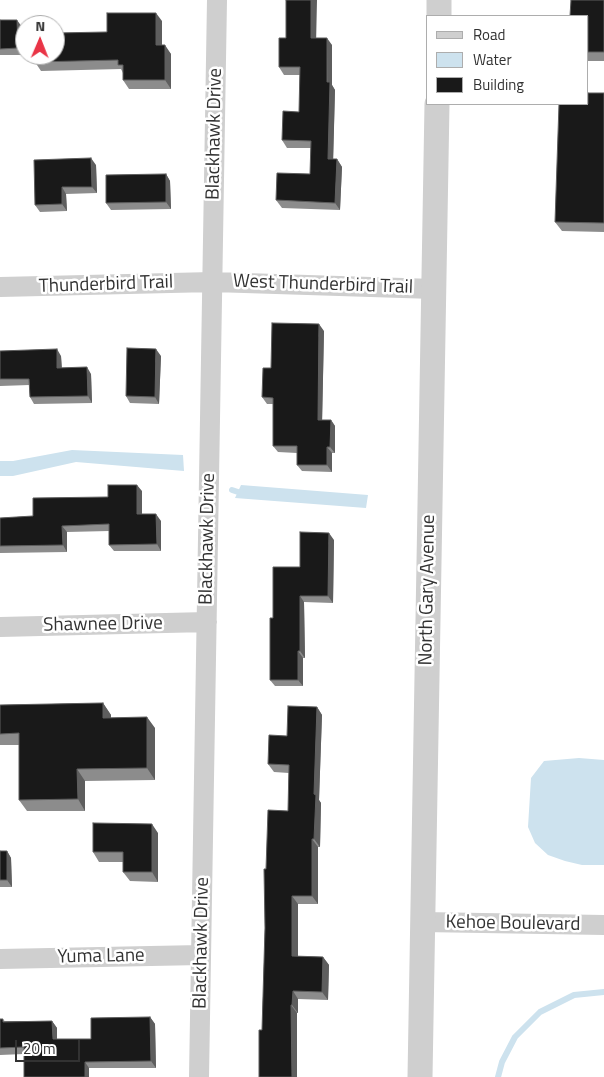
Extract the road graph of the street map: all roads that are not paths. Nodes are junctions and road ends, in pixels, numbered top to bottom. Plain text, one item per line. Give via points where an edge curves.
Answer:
1 (217, 0) edge
2 (439, 0) edge
3 (439, 15) edge
4 (437, 105) edge
5 (213, 282) junction
6 (0, 287) edge
7 (434, 289) junction
8 (207, 622) junction
9 (0, 628) edge
10 (422, 922) junction
11 (604, 925) edge
12 (201, 955) junction
13 (0, 959) edge
14 (199, 1077) edge
15 (420, 1077) edge

1 - 5 street, Blackhawk Drive
2 - 3 street
4 - 7 street, North Gary Avenue
5 - 6 street, Thunderbird Trail
5 - 7 street, West Thunderbird Trail
5 - 8 street, Blackhawk Drive
7 - 10 street, North Gary Avenue
8 - 9 street, Shawnee Drive
8 - 12 street, Blackhawk Drive
10 - 11 street, Kehoe Boulevard
10 - 15 street, North Gary Avenue
12 - 13 street, Yuma Lane
12 - 14 street, Blackhawk Drive

